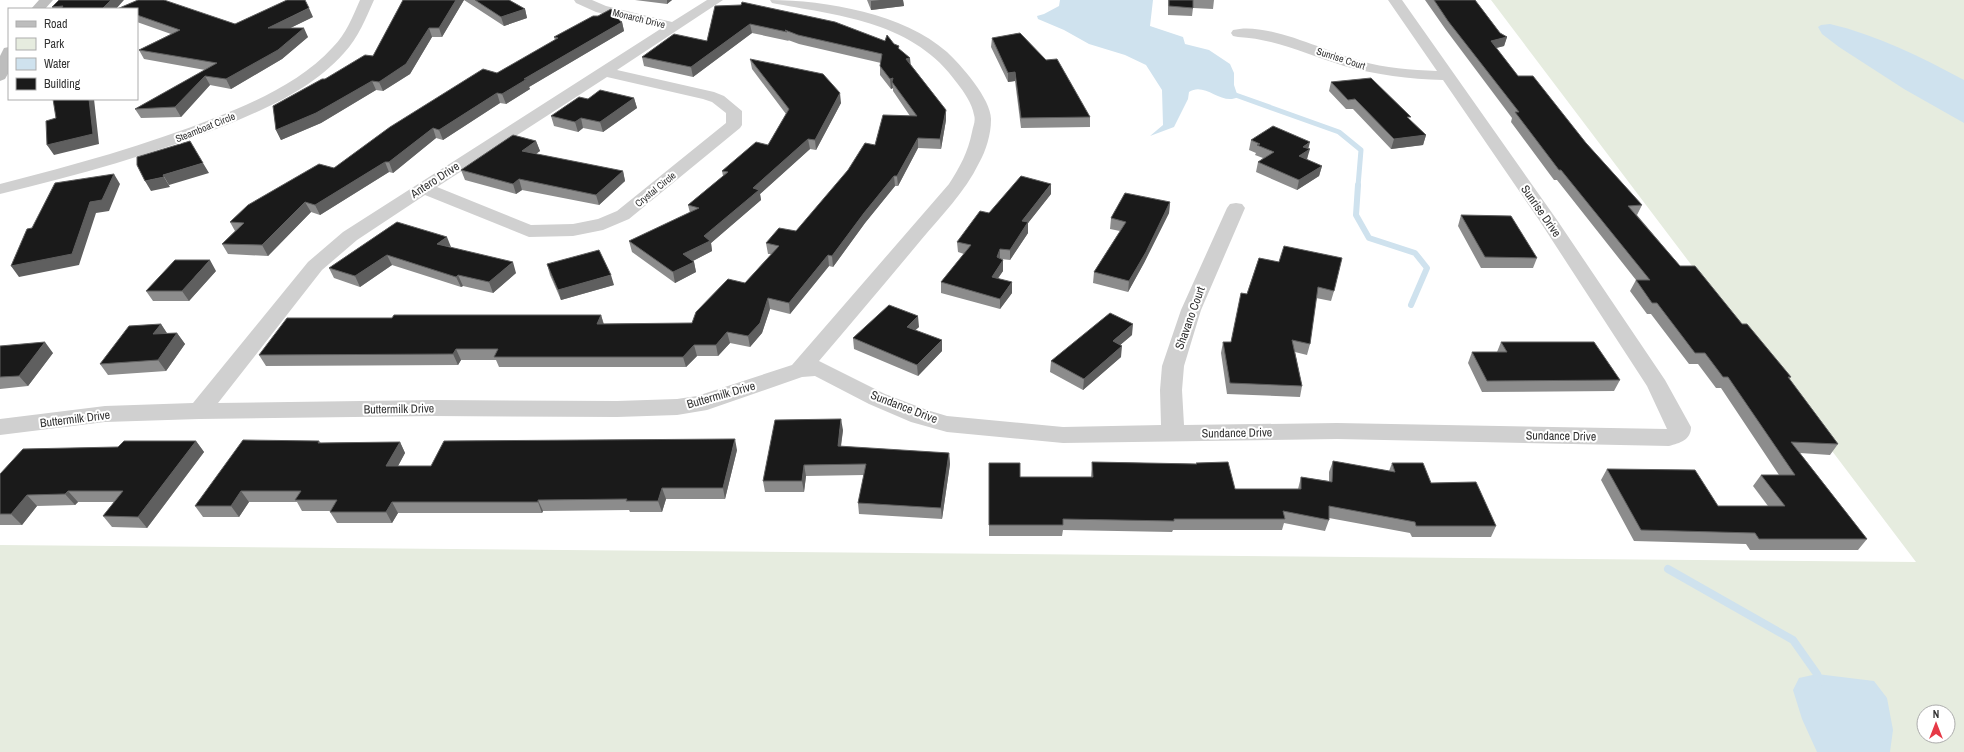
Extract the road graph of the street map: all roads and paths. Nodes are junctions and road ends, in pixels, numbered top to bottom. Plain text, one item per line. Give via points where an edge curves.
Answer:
1 (46, 0) edge
2 (367, 0) edge
3 (582, 0) edge
4 (716, 0) edge
5 (777, 0) edge
6 (1395, 0) edge
7 (39, 8) edge
8 (674, 27) junction
9 (1238, 33) dead end
10 (8, 54) edge
11 (605, 72) junction
12 (0, 76) edge
13 (1447, 76) junction
14 (423, 188) junction
15 (0, 189) edge
16 (1236, 208) dead end
17 (800, 370) junction
18 (200, 411) junction
19 (0, 427) edge
20 (1678, 428) joint
21 (1173, 433) junction

1 - 7 street
2 - 15 street, Steamboat Circle via 355,28 330,60 308,77 266,102 204,129 156,146
3 - 8 street, Monarch Drive via 601,9
4 - 8 street, Antero Drive
5 - 17 street via 880,21 933,46 949,60 966,83 983,118 973,162 955,188
6 - 13 street, Sunrise Drive
8 - 11 street, Antero Drive
9 - 13 street, Sunrise Court via 1275,37 1376,69
10 - 12 street
11 - 14 street, Antero Drive
11 - 14 street, Crystal Circle via 718,99 734,111 734,125 623,215 603,224 573,230 529,231
13 - 20 street, Sunrise Drive via 1548,220 1657,385
14 - 18 street, Antero Drive via 350,236 315,266
16 - 21 street, Shavano Court via 1191,310 1173,366
17 - 18 street, Buttermilk Drive via 699,404 677,407
17 - 21 street, Sundance Drive via 818,368 877,399 947,424 1063,435
18 - 19 street, Buttermilk Drive via 105,414
20 - 21 street, Sundance Drive via 1679,433 1668,438 1337,432

